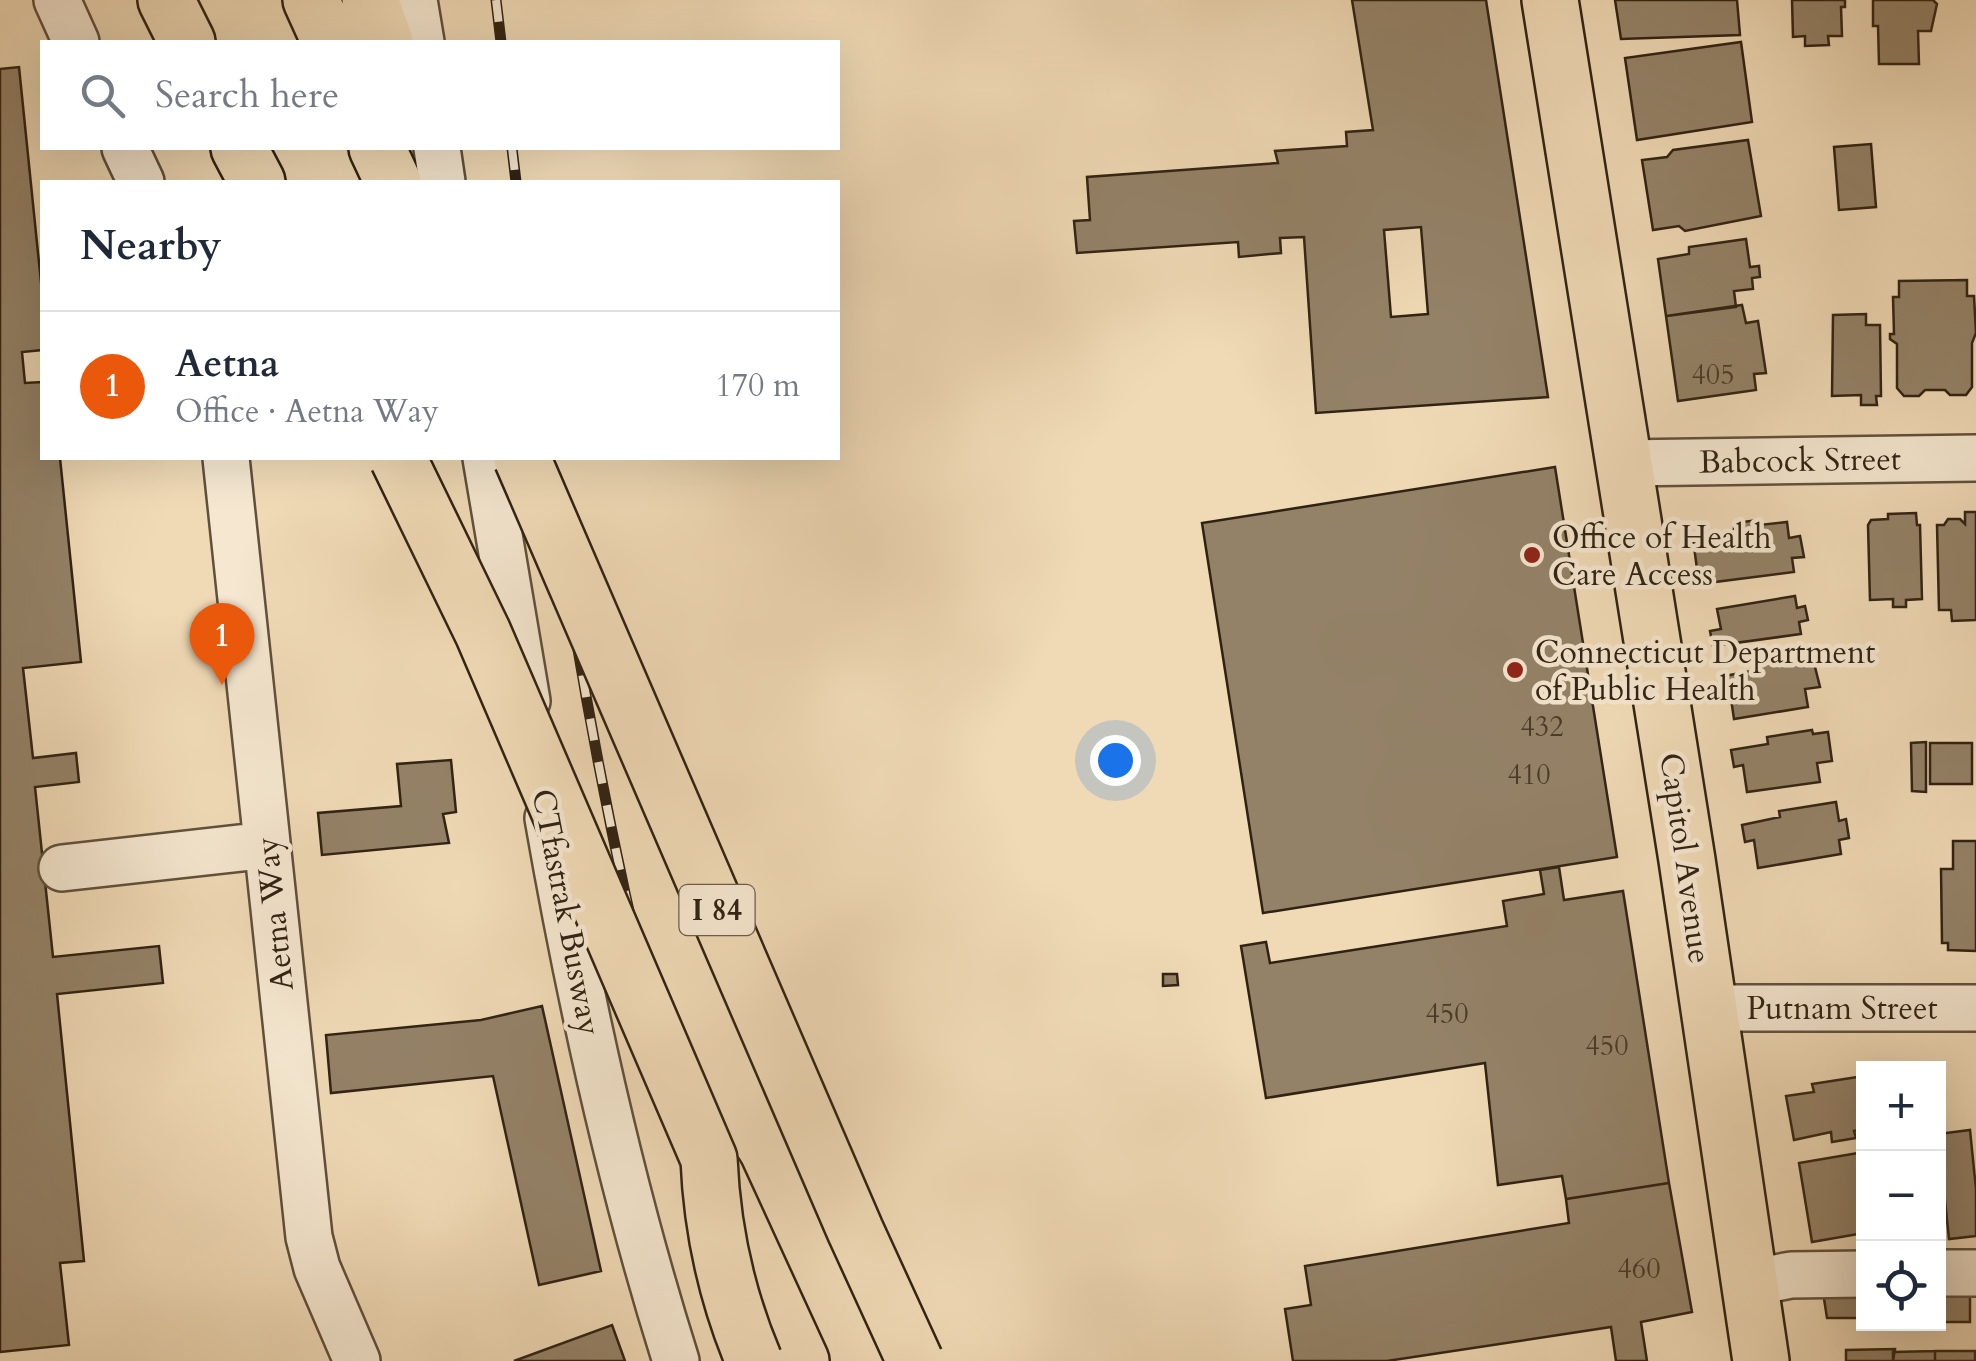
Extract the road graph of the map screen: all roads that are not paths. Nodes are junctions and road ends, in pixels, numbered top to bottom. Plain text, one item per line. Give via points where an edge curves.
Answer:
1 (57, 0) edge
2 (166, 0) edge
3 (311, 0) edge
4 (370, 0) edge
5 (414, 0) edge
6 (1550, 0) edge
7 (75, 40) edge
8 (186, 40) edge
9 (329, 40) edge
10 (384, 40) edge
11 (420, 40) edge
12 (126, 150) edge
13 (240, 150) edge
14 (378, 150) edge
15 (416, 150) edge
16 (436, 150) edge
17 (140, 180) edge
18 (256, 180) edge
19 (392, 180) edge
20 (423, 180) edge
21 (442, 180) edge
22 (1976, 458) edge
23 (226, 460) edge
24 (399, 460) edge
25 (486, 460) edge
26 (523, 460) edge
27 (1624, 463) junction
28 (267, 845) junction
29 (62, 868) dead end
30 (1708, 1008) junction
31 (1976, 1008) edge
32 (709, 1159) junction
33 (1946, 1273) edge
34 (1976, 1273) edge
35 (1856, 1274) edge
36 (1750, 1282) junction
37 (357, 1361) edge
38 (676, 1361) edge
39 (754, 1361) edge
40 (802, 1361) edge
41 (915, 1361) edge
42 (1762, 1361) edge

1 - 7 street
2 - 8 main road
3 - 9 main road
4 - 10 main road
5 - 11 street
6 - 27 main road, Capitol Avenue
12 - 17 street
13 - 18 main road
14 - 19 main road
15 - 20 main road
16 - 21 street
22 - 27 street, Babcock Street
23 - 28 street, Aetna Way
24 - 32 main road, bridge via 488,646
25 - 38 street, CTfastrak Busway via 583,1004
26 - 41 main road, I 84, bridge
27 - 30 main road, Capitol Avenue
28 - 29 street
28 - 37 street, Aetna Way via 308,1237
30 - 31 street, Putnam Street
30 - 36 main road, Capitol Avenue
32 - 39 main road, bridge via 718,1252
32 - 40 main road
33 - 34 street
35 - 36 street
36 - 42 main road, Capitol Avenue

